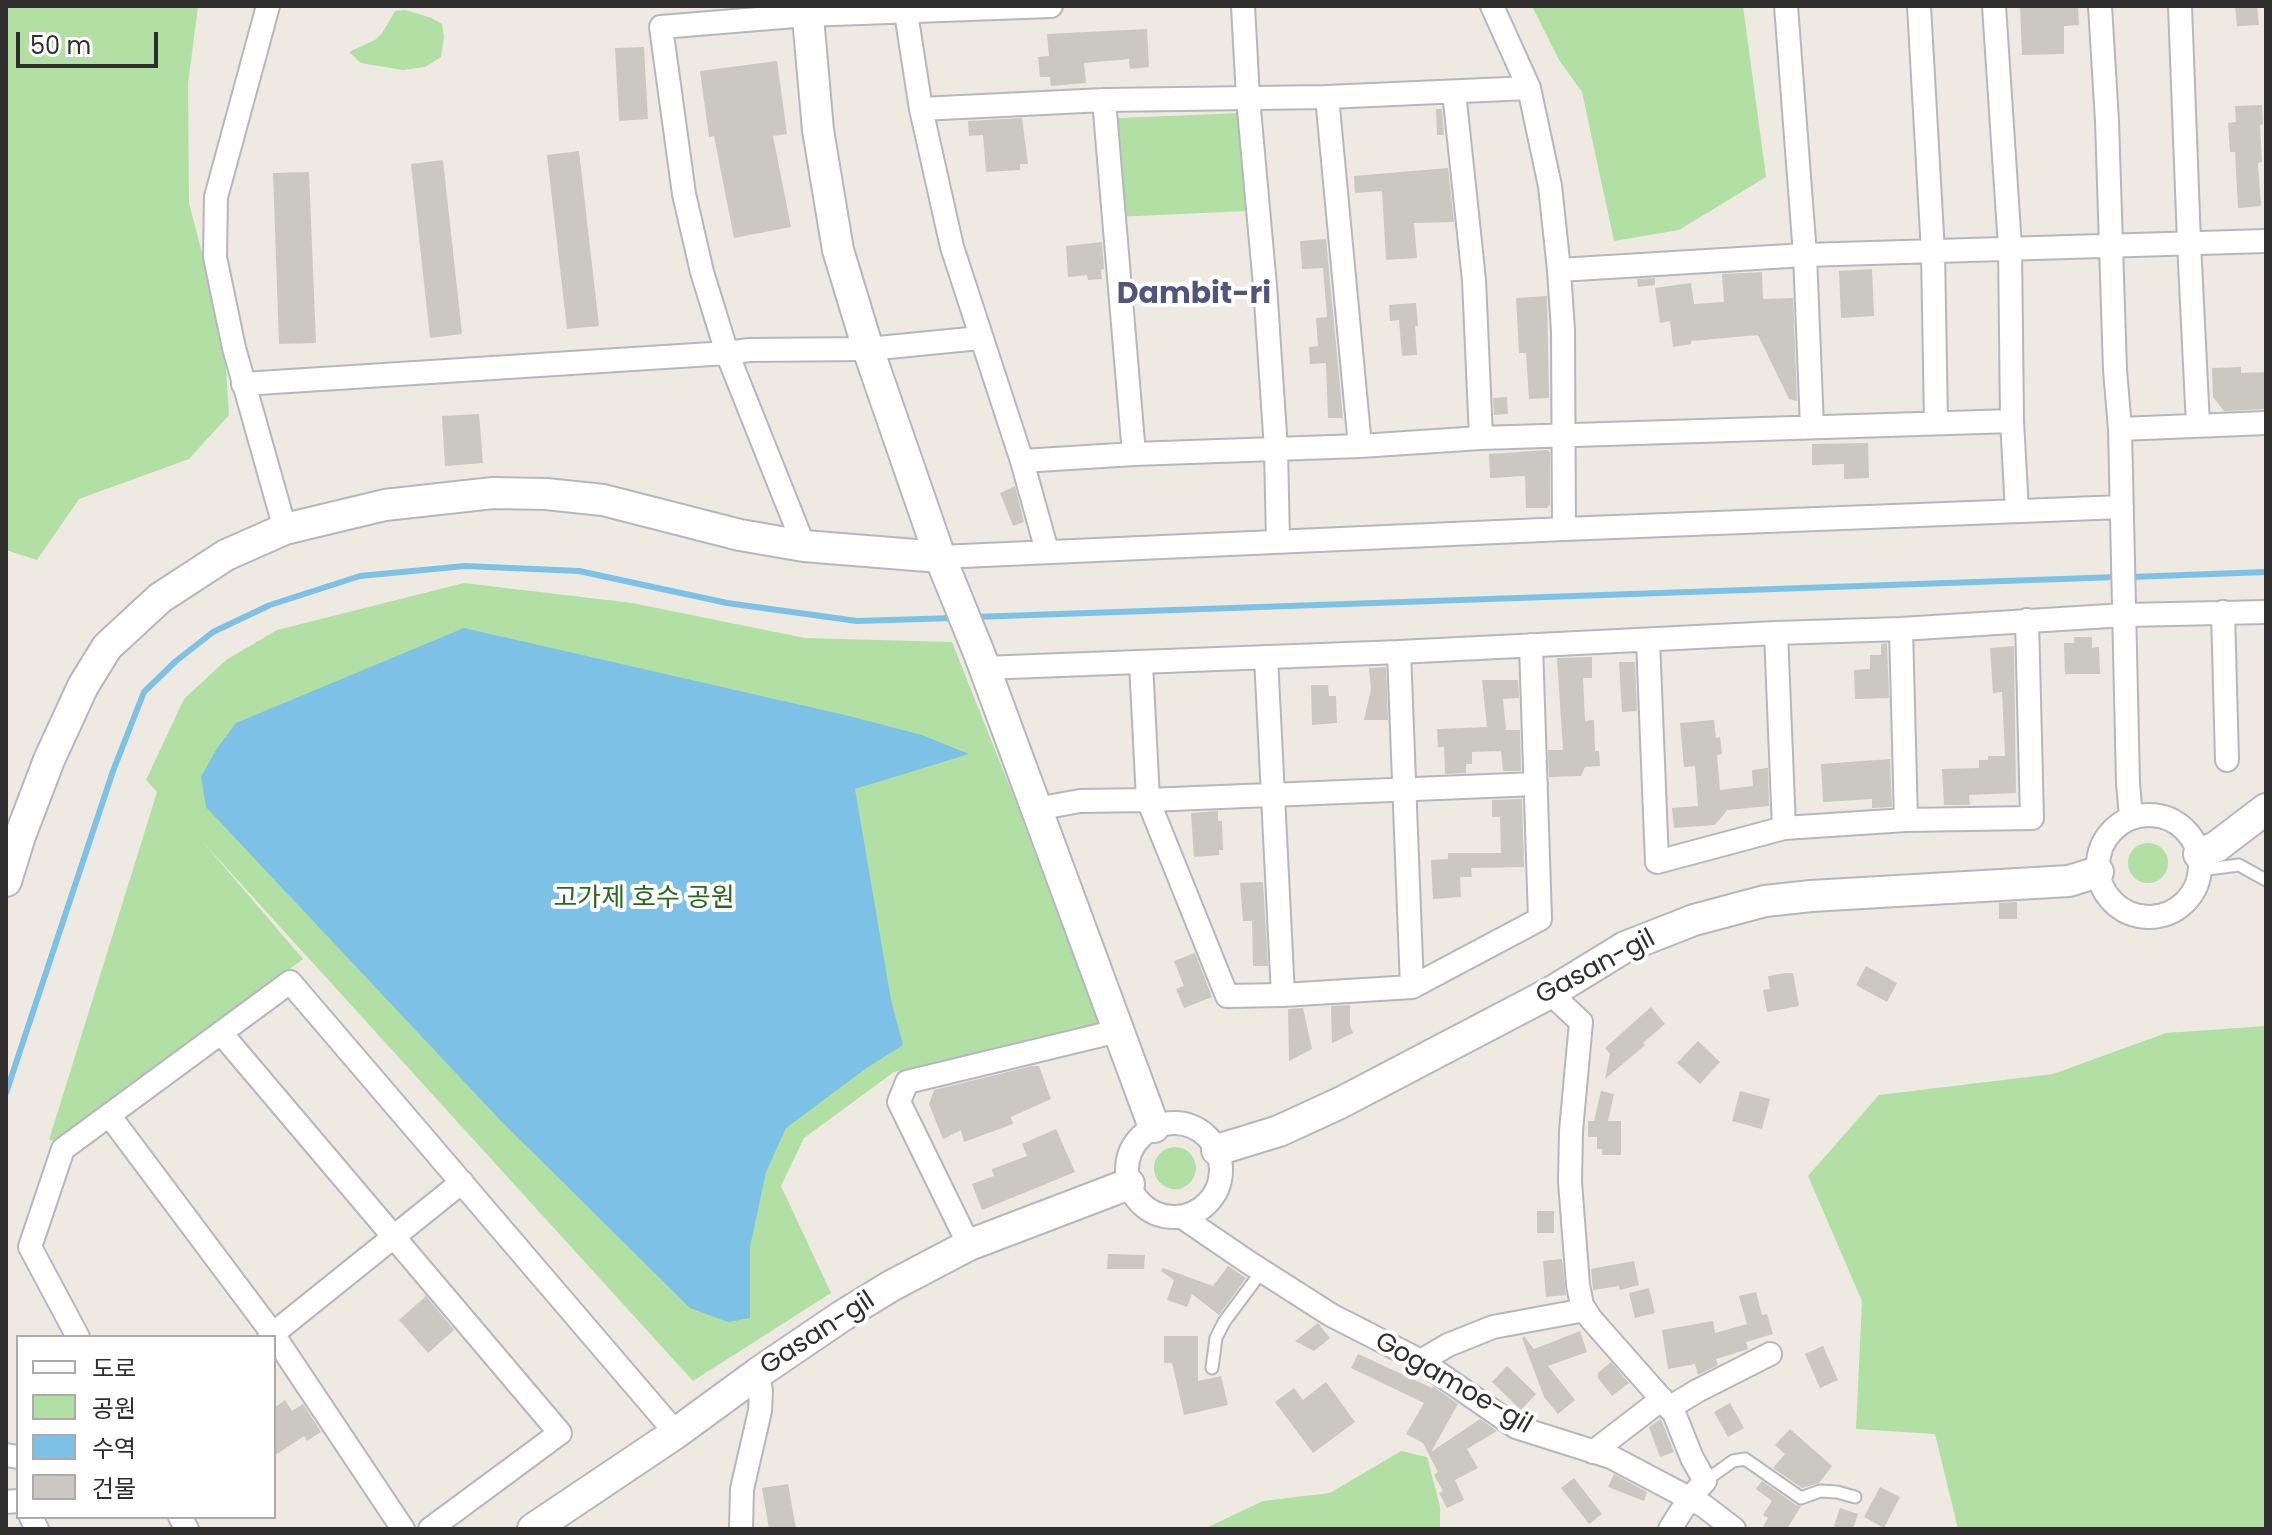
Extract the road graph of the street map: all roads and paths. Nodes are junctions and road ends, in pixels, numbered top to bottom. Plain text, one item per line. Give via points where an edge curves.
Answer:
1 (268, 6) edge
2 (1051, 6) edge
3 (1243, 6) edge
4 (1492, 6) edge
5 (1786, 6) edge
6 (1919, 6) edge
7 (1994, 6) edge
8 (2100, 6) edge
9 (2180, 6) edge
10 (807, 11) edge
11 (906, 13) junction
12 (1529, 88) junction
13 (1454, 92) junction
14 (1327, 97) junction
15 (1248, 98) junction
16 (1104, 100) junction
17 (921, 109) junction
18 (2266, 241) edge
19 (2189, 242) junction
20 (2112, 245) junction
21 (2010, 247) junction
22 (1933, 252) junction
23 (1805, 255) junction
24 (1559, 270) junction
25 (980, 338) junction
26 (868, 349) junction
27 (727, 353) junction
28 (243, 384) junction
29 (2012, 421) junction
30 (1936, 422) junction
31 (2266, 423) edge
32 (2198, 425) junction
33 (1812, 427) junction
34 (2120, 429) junction
35 (1564, 435) junction
36 (1481, 438) junction
37 (1360, 446) junction
38 (1276, 449) junction
39 (1134, 454) junction
40 (1022, 461) junction
41 (2122, 507) junction
42 (2017, 511) junction
43 (285, 529) junction
44 (1564, 529) junction
45 (1278, 541) junction
46 (804, 546) junction
47 (1047, 551) junction
48 (944, 568) junction
49 (2125, 608) junction
50 (2223, 612) junction
51 (2266, 612) edge
52 (2027, 620) junction
53 (1901, 629) junction
54 (1776, 633) junction
55 (1648, 640) junction
56 (1531, 645) junction
57 (1399, 652) junction
58 (1266, 657) junction
59 (981, 661) junction
60 (1141, 663) junction
61 (2227, 760) dead end
62 (1536, 784) junction
63 (1404, 790) junction
64 (1272, 796) junction
65 (1148, 800) junction
66 (1036, 809) junction
67 (2266, 809) edge
68 (2131, 817) junction
69 (1906, 820) junction
70 (1784, 828) junction
71 (2200, 862) junction
72 (2098, 872) junction
73 (2266, 880) edge
74 (6, 881) edge
75 (1412, 987) junction
76 (1550, 993) junction
77 (1283, 995) junction
78 (1118, 1031) junction
79 (221, 1033) junction
80 (109, 1115) junction
81 (1154, 1127) junction
82 (1217, 1150) junction
83 (462, 1182) junction
84 (1129, 1184) junction
85 (1182, 1217) junction
86 (394, 1237) junction
87 (969, 1245) junction
88 (1262, 1271) junction
89 (1585, 1310) junction
90 (77, 1335) edge
91 (270, 1335) edge
92 (272, 1335) edge
93 (276, 1343) edge
94 (1770, 1354) dead end
95 (1421, 1361) junction
96 (1212, 1368) dead end
97 (758, 1373) junction
98 (1665, 1404) junction
99 (676, 1433) junction
100 (1593, 1452) junction
101 (1705, 1481) junction
102 (1855, 1497) dead end
103 (1689, 1499) junction
104 (403, 1529) edge
105 (430, 1529) edge
106 (533, 1529) edge
107 (741, 1529) edge
108 (1670, 1529) edge
109 (1734, 1529) edge

1 - 28 street via 216,197 215,257
2 - 11 street
3 - 15 street
4 - 12 street
5 - 23 street
6 - 22 street
7 - 21 street
8 - 20 street
9 - 19 street
10 - 11 street
10 - 26 street via 818,130 838,250
10 - 27 street via 661,27 684,194
11 - 17 street
12 - 13 street
12 - 24 street via 1550,186
13 - 14 street
13 - 36 street via 1474,280
14 - 15 street
14 - 37 street
15 - 16 street
15 - 38 street
16 - 17 street
16 - 39 street
17 - 25 street via 952,247
18 - 19 street
19 - 20 street
19 - 32 street
20 - 21 street
20 - 34 street
21 - 22 street
21 - 29 street
22 - 23 street
22 - 30 street
23 - 24 street
23 - 33 street
24 - 35 street
25 - 26 street
25 - 40 street
26 - 27 street
26 - 48 street
27 - 28 street
27 - 46 street
28 - 43 street
29 - 30 street
29 - 42 street
30 - 33 street
31 - 32 street
32 - 34 street
33 - 35 street
34 - 41 street
35 - 36 street
35 - 44 street
36 - 37 street
37 - 38 street
38 - 39 street
38 - 45 street
39 - 40 street
40 - 47 street
41 - 42 street
41 - 49 street
42 - 44 street
43 - 46 street via 385,505 493,493 546,494 603,500
43 - 74 street via 226,555 160,598 107,647 49,760
44 - 45 street
45 - 47 street
46 - 48 street
47 - 48 street
48 - 59 street
49 - 50 street
49 - 52 street
49 - 68 street
50 - 51 street
50 - 61 street
52 - 53 street
52 - 69 street via 2032,818
53 - 54 street
53 - 69 street
54 - 55 street
54 - 70 street
55 - 56 street
55 - 70 street via 1657,862
56 - 57 street
56 - 62 street
57 - 58 street
57 - 63 street
58 - 60 street
58 - 64 street
59 - 60 street
59 - 66 street
60 - 65 street
62 - 63 street
62 - 75 street via 1540,919
63 - 64 street
63 - 75 street
64 - 65 street
64 - 77 street
65 - 66 street via 1080,801
65 - 77 street via 1227,996
66 - 78 street
67 - 71 street
68 - 71 street via 2149,814 2181,825
68 - 72 street via 2105,839
69 - 70 street
71 - 72 street via 2187,900 2159,917 2142,917 2119,907
71 - 73 lane via 2239,865
72 - 76 street, Gasan-gil via 2069,881 1765,901 1694,920 1625,947
75 - 77 street
76 - 82 street, Gasan-gil via 1340,1103 1279,1131
76 - 89 street via 1581,1022 1570,1182 1578,1285
78 - 81 street
78 - 87 street via 907,1082 899,1102
79 - 80 street
79 - 83 street via 290,982
79 - 86 street
80 - 90 street via 63,1149 30,1247
80 - 91 street
81 - 82 street via 1169,1123 1197,1129
81 - 84 street via 1134,1145
82 - 85 street via 1221,1179 1216,1192 1208,1204
83 - 86 street
83 - 99 street
84 - 85 street via 1144,1207 1169,1218
84 - 87 street, Gasan-gil
85 - 88 street, Gogamoe-gil
86 - 92 street
86 - 105 street via 560,1433
87 - 97 street, Gasan-gil via 891,1286
88 - 95 street, Gogamoe-gil via 1331,1315
88 - 96 lane via 1224,1322
89 - 95 street via 1493,1327
89 - 98 street
93 - 104 street
94 - 98 street
95 - 100 street, Gogamoe-gil via 1516,1427
97 - 99 street, Gasan-gil
97 - 107 street via 760,1411 742,1489
98 - 100 street
98 - 101 street
99 - 106 street, Gasan-gil
100 - 103 street, Gogamoe-gil
101 - 102 lane via 1733,1461 1745,1459 1801,1498 1820,1491
101 - 103 street
103 - 108 street
103 - 109 street, Gogamoe-gil

